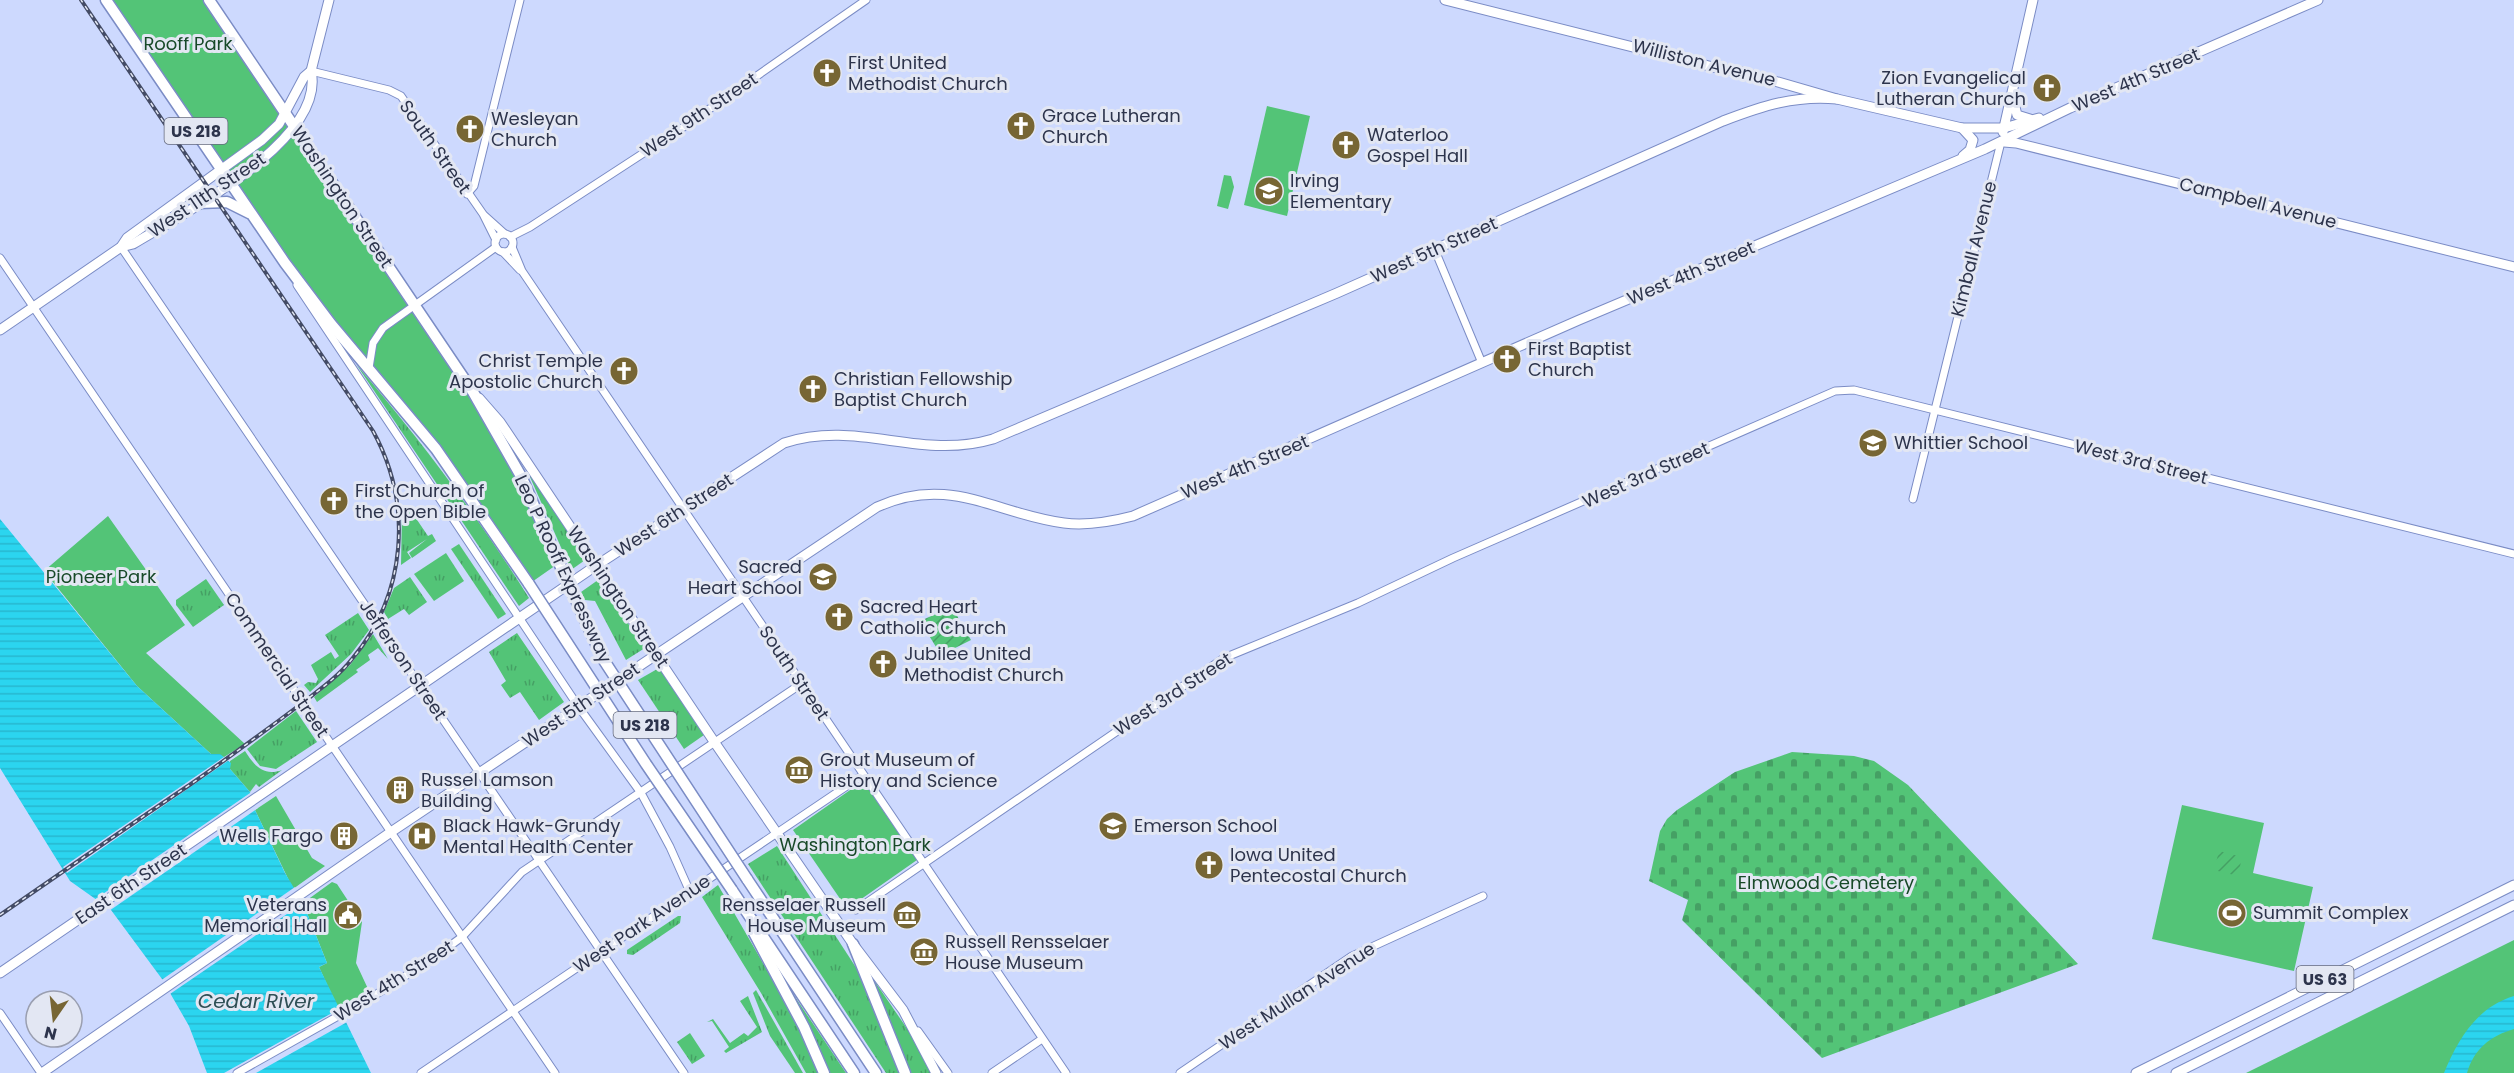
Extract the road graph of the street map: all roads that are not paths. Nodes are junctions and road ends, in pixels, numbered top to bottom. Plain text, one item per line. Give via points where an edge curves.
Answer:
1 (106, 0) edge
2 (209, 0) edge
3 (329, 0) edge
4 (520, 0) edge
5 (866, 0) edge
6 (1445, 0) edge
7 (2033, 0) edge
8 (2318, 0) edge
9 (311, 71) junction
10 (2013, 88) junction
11 (1837, 99) junction
12 (2070, 108) junction
13 (285, 112) junction
14 (2039, 118) junction
15 (295, 127) junction
16 (1962, 128) junction
17 (2004, 128) junction
18 (2001, 142) junction
19 (1954, 162) junction
20 (222, 170) junction
21 (231, 183) junction
22 (467, 194) junction
23 (199, 203) junction
24 (252, 214) junction
25 (483, 214) junction
26 (530, 227) junction
27 (507, 236) junction
28 (498, 246) junction
29 (513, 246) junction
30 (122, 247) junction
31 (1434, 248) junction
32 (0, 258) edge
33 (285, 263) junction
34 (2514, 267) edge
35 (522, 271) junction
36 (416, 306) junction
37 (33, 307) junction
38 (0, 330) edge
39 (1482, 363) junction
40 (369, 368) junction
41 (473, 392) junction
42 (1934, 411) junction
43 (1035, 422) joint
44 (1913, 499) dead end
45 (683, 509) junction
46 (1057, 522) joint
47 (2514, 554) edge
48 (596, 566) junction
49 (742, 596) junction
50 (520, 618) junction
51 (657, 654) junction
52 (801, 684) junction
53 (420, 685) junction
54 (578, 706) junction
55 (715, 743) junction
56 (332, 746) junction
57 (480, 774) junction
58 (862, 775) junction
59 (640, 793) junction
60 (262, 795) joint
61 (391, 832) junction
62 (777, 833) junction
63 (541, 862) junction
64 (923, 864) junction
65 (2514, 885) edge
66 (732, 890) junction
67 (690, 892) junction
68 (1483, 896) dead end
69 (2514, 905) edge
70 (856, 910) dead end
71 (462, 938) junction
72 (853, 944) junction
73 (601, 951) junction
74 (0, 974) edge
75 (903, 1010) junction
76 (513, 1011) junction
77 (0, 1013) edge
78 (1042, 1039) junction
79 (42, 1073) edge
80 (237, 1073) edge
81 (421, 1073) edge
82 (555, 1073) edge
83 (684, 1073) edge
84 (824, 1073) edge
85 (854, 1073) edge
86 (876, 1073) edge
87 (905, 1073) edge
88 (936, 1073) edge
89 (948, 1073) edge
90 (992, 1073) edge
91 (1066, 1073) edge
92 (1180, 1073) edge
93 (2136, 1073) edge
94 (2176, 1073) edge

1 - 20 highway, US 218
2 - 13 highway, Washington Street / US 218
3 - 9 main road, West 11th Street
4 - 22 street via 474,186
5 - 26 street, West 9th Street via 682,128
6 - 11 main road, Williston Avenue
7 - 10 main road, Kimball Avenue
8 - 12 main road, West 4th Street
9 - 13 main road, West 11th Street
9 - 15 main road, West 11th Street via 313,82
9 - 22 street, South Street via 400,96
10 - 14 main road via 2017,115
10 - 17 main road, Kimball Avenue
11 - 16 main road, Williston Avenue
11 - 31 main road, West 5th Street via 1802,98 1760,106
12 - 14 main road, Williston Avenue
12 - 18 main road, West 4th Street
13 - 15 highway, Washington Street / US 218
13 - 20 main road, West 11th Street via 262,140
14 - 17 main road, Williston Avenue
15 - 21 main road, West 11th Street via 268,155
15 - 36 highway, Washington Street / US 218
16 - 17 main road, Williston Avenue
16 - 19 main road via 1972,136 1972,145
17 - 18 main road, Kimball Avenue
18 - 19 main road, West 4th Street
18 - 34 main road, Campbell Avenue
18 - 42 street, Kimball Avenue
19 - 39 main road, West 4th Street
20 - 21 highway, US 218
20 - 30 main road, West 11th Street via 128,238
21 - 23 main road, West 11th Street
21 - 24 highway, US 218
22 - 25 street, South Street
23 - 24 highway via 227,202
23 - 30 main road, West 11th Street
24 - 33 highway, US 218
25 - 27 street, South Street
25 - 28 street, South Street
26 - 27 street, West 9th Street
26 - 29 street, West 9th Street
27 - 28 street, West 9th Street
27 - 29 street, South Street
28 - 29 street, West 9th Street
28 - 35 street, South Street
28 - 36 street
29 - 35 street, South Street
30 - 37 main road, West 11th Street
30 - 53 street, Jefferson Street
31 - 39 street
31 - 43 main road, West 5th Street
32 - 37 street, Commercial Street
33 - 40 highway, US 218
33 - 50 street via 302,296
35 - 45 street, South Street
36 - 40 street via 388,323 375,337
36 - 41 highway, Washington Street / US 218
37 - 38 main road, West 11th Street
37 - 56 street, Commercial Street
39 - 46 main road, West 4th Street via 1133,516 1087,524
40 - 66 highway, Leo P Rooff Expressway / US 218, bridge via 457,476
41 - 48 main road, Washington Street via 500,422
41 - 86 highway, Leo P Rooff Expressway / US 218, bridge via 522,478 603,659
42 - 44 street, Kimball Avenue
42 - 47 street, West 3rd Street
42 - 64 street, West 3rd Street via 1854,390 1835,391 1358,603 1224,658
43 - 45 main road, West 6th Street via 993,439 954,447 927,447 850,434 797,439 784,443
45 - 48 main road, West 6th Street
45 - 49 street, South Street
46 - 49 main road, West 5th Street via 960,496 901,498 870,511
48 - 50 main road, West 6th Street
48 - 51 main road, Washington Street
49 - 51 main road, West 5th Street
49 - 52 street, South Street
50 - 53 main road, West 6th Street
50 - 54 street
51 - 54 main road, West 5th Street
51 - 55 main road, Washington Street
52 - 55 street, West 4th Street
52 - 58 street, South Street
53 - 56 main road, West 6th Street
53 - 57 street, Jefferson Street
54 - 57 main road, West 5th Street
54 - 59 street
55 - 59 street, West 4th Street
55 - 62 main road, Washington Street
56 - 60 main road, West 6th Street
56 - 61 street, Commercial Street
57 - 61 main road, West 5th Street
57 - 63 street, Jefferson Street
58 - 62 street, West Park Avenue
58 - 64 street, South Street
59 - 63 street, West 4th Street
59 - 67 street
60 - 74 main road, East 6th Street
61 - 71 street, Commercial Street
61 - 79 main road, West 5th Street
62 - 67 street, West Park Avenue
62 - 72 main road, Washington Street
63 - 71 street, West 4th Street via 522,872
63 - 73 street, Jefferson Street
64 - 70 street, West 3rd Street
64 - 78 street, South Street
65 - 93 main road, US 63
66 - 84 highway
66 - 85 highway, Leo P Rooff Expressway / US 218
67 - 73 street, West Park Avenue
68 - 92 street, West Mullan Avenue via 1352,956
69 - 94 main road, US 63
71 - 76 street, Commercial Street
71 - 80 street, West 4th Street via 352,1008
72 - 75 main road, Washington Street
72 - 87 highway
73 - 76 street, West Park Avenue
73 - 83 street, Jefferson Street
75 - 88 main road
75 - 89 street, Washington Street
76 - 81 street, West Park Avenue
76 - 82 street, Commercial Street
77 - 79 street
78 - 90 street
78 - 91 street, South Street

